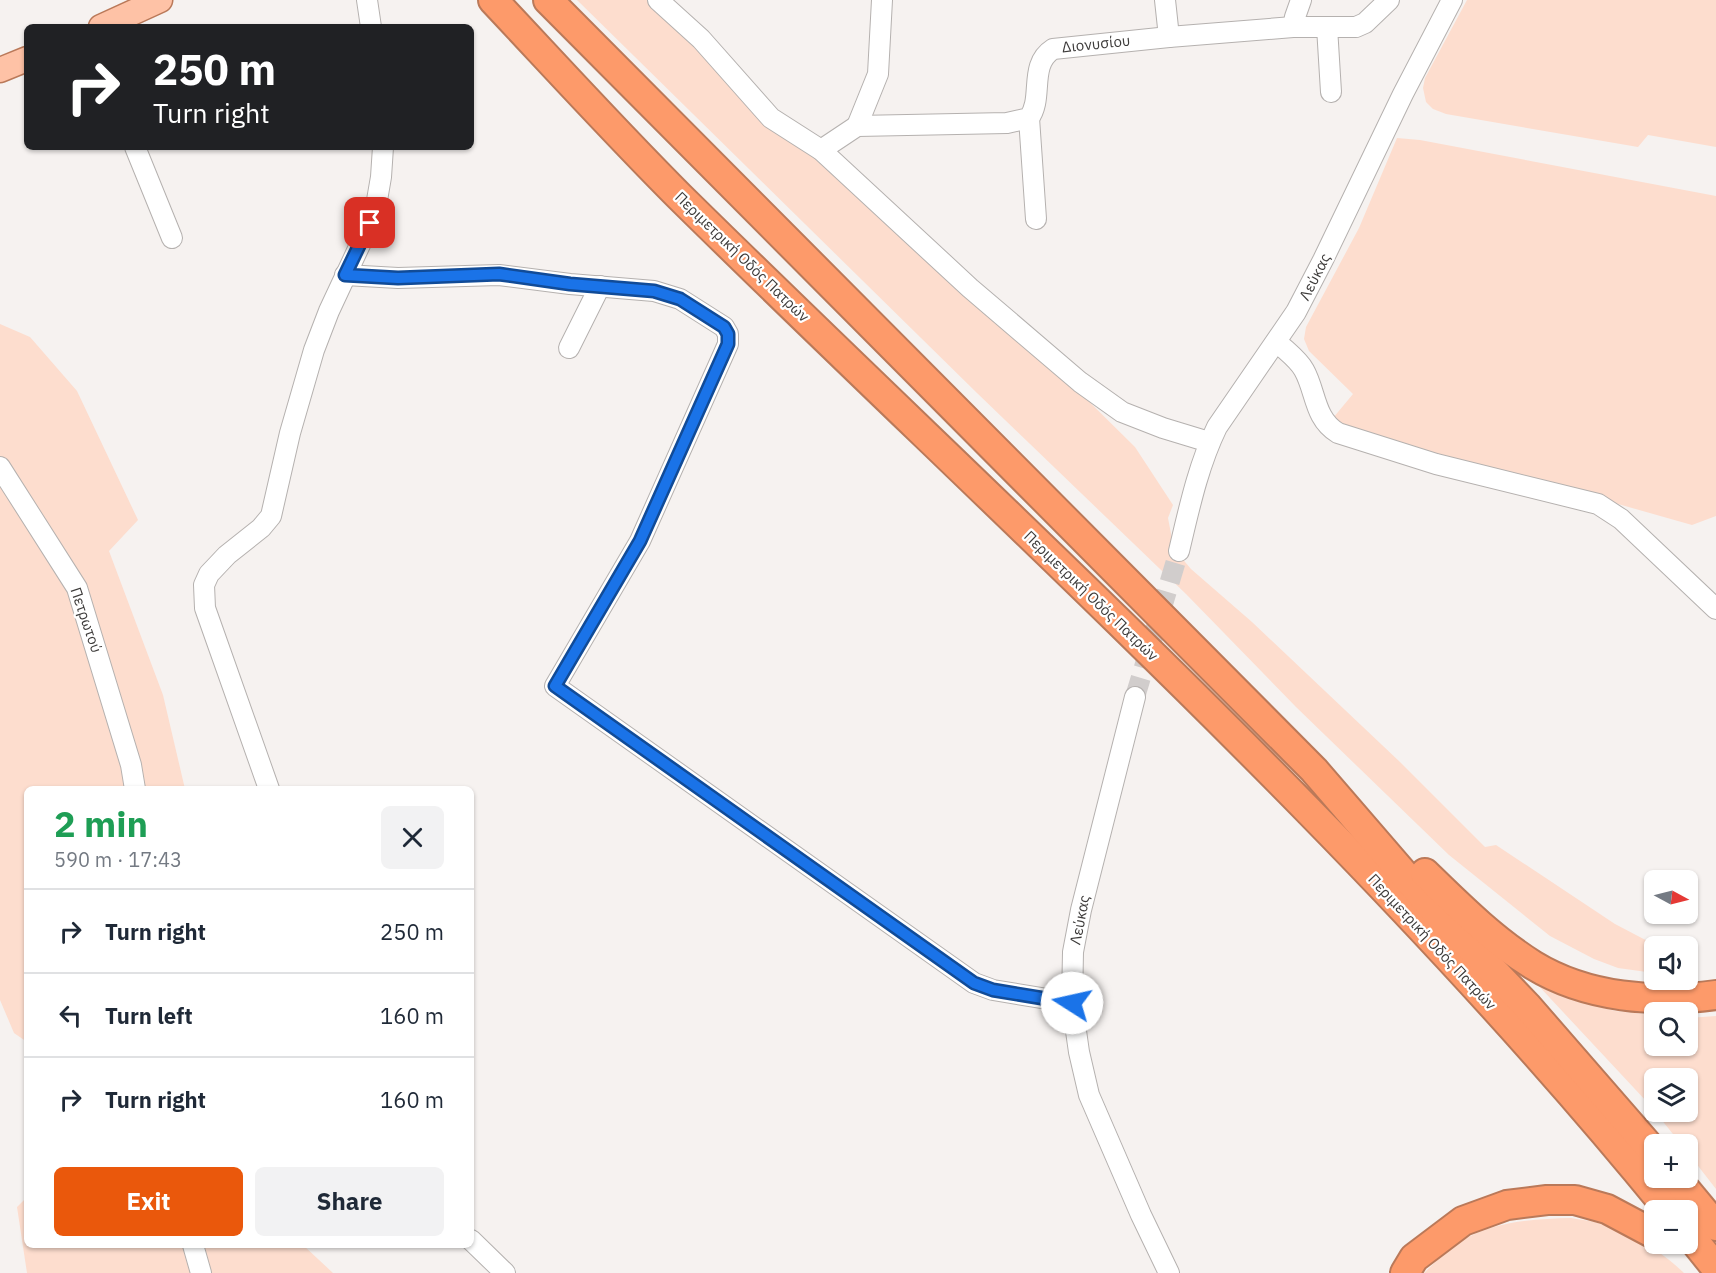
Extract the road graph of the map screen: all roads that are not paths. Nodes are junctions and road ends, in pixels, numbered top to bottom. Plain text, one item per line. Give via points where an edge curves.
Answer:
1 (160, 0) edge
2 (367, 0) edge
3 (493, 0) edge
4 (548, 0) edge
5 (658, 0) edge
6 (882, 0) edge
7 (1165, 0) edge
8 (1301, 0) edge
9 (1389, 0) edge
10 (1452, 0) edge
11 (108, 24) edge
12 (371, 24) edge
13 (1293, 27) junction
14 (1327, 27) junction
15 (1168, 37) junction
16 (24, 60) edge
17 (0, 70) edge
18 (1331, 92) dead end
19 (1029, 118) junction
20 (857, 126) junction
21 (136, 150) edge
22 (383, 150) edge
23 (821, 150) junction
24 (1036, 219) dead end
25 (172, 238) dead end
26 (345, 275) junction
27 (600, 286) junction
28 (1277, 342) junction
29 (569, 348) dead end
30 (1209, 442) junction
31 (0, 467) edge
32 (1179, 550) tunnel mouth
33 (1716, 609) edge
34 (1135, 697) tunnel mouth
35 (1314, 770) junction
36 (134, 786) edge
37 (268, 786) edge
38 (1716, 995) edge
39 (1072, 1003) junction
40 (1644, 1141) edge
41 (1684, 1188) edge
42 (1661, 1200) edge
43 (1716, 1226) edge
44 (1644, 1229) edge
45 (474, 1243) edge
46 (1698, 1246) edge
47 (194, 1248) edge
48 (1681, 1254) edge
49 (1716, 1268) edge
50 (201, 1273) edge
51 (505, 1273) edge
52 (1169, 1273) edge
53 (1405, 1273) edge
54 (1701, 1273) edge

1 - 11 main road
2 - 12 street
3 - 42 highway, Περιμετρική Οδός Πατρών via 676,193 1290,792 1433,941
4 - 35 highway, Περιμετρική Οδός Πατρών
5 - 23 street via 701,39 771,118
6 - 20 street via 878,74
7 - 15 street
8 - 13 street
9 - 14 street, Διονυσίου via 1356,27
10 - 28 street, Λεύκας via 1310,287
13 - 14 street, Διονυσίου
13 - 15 street, Διονυσίου
14 - 18 street
15 - 19 street, Διονυσίου via 1050,51 1039,68
16 - 17 main road
19 - 20 street via 1007,123
19 - 24 street
20 - 23 street
21 - 25 street
22 - 26 street via 376,206
23 - 30 street via 970,288 1080,382 1122,412
26 - 27 street via 398,278 499,274
26 - 37 street via 314,350 270,516 217,564 204,585 205,608
27 - 29 street
27 - 39 street via 654,291 680,299 724,327 728,344 640,541 555,686 974,983 993,990
28 - 30 street, Λεύκας
28 - 33 street via 1304,369 1316,405 1331,429 1436,464 1598,504 1621,519
30 - 32 street, Λεύκας
31 - 36 street, Πετρωτού via 77,588
34 - 39 street, Λεύκας via 1081,910 1073,952
35 - 38 highway via 1480,924 1535,966 1582,986 1620,995
35 - 40 highway, Περιμετρική Οδός Πατρών
39 - 52 street, Λεύκας via 1089,1095
41 - 43 highway
44 - 53 highway via 1607,1209 1575,1200 1508,1205 1463,1221 1414,1258
45 - 51 street
46 - 49 highway
47 - 50 street
48 - 54 highway

